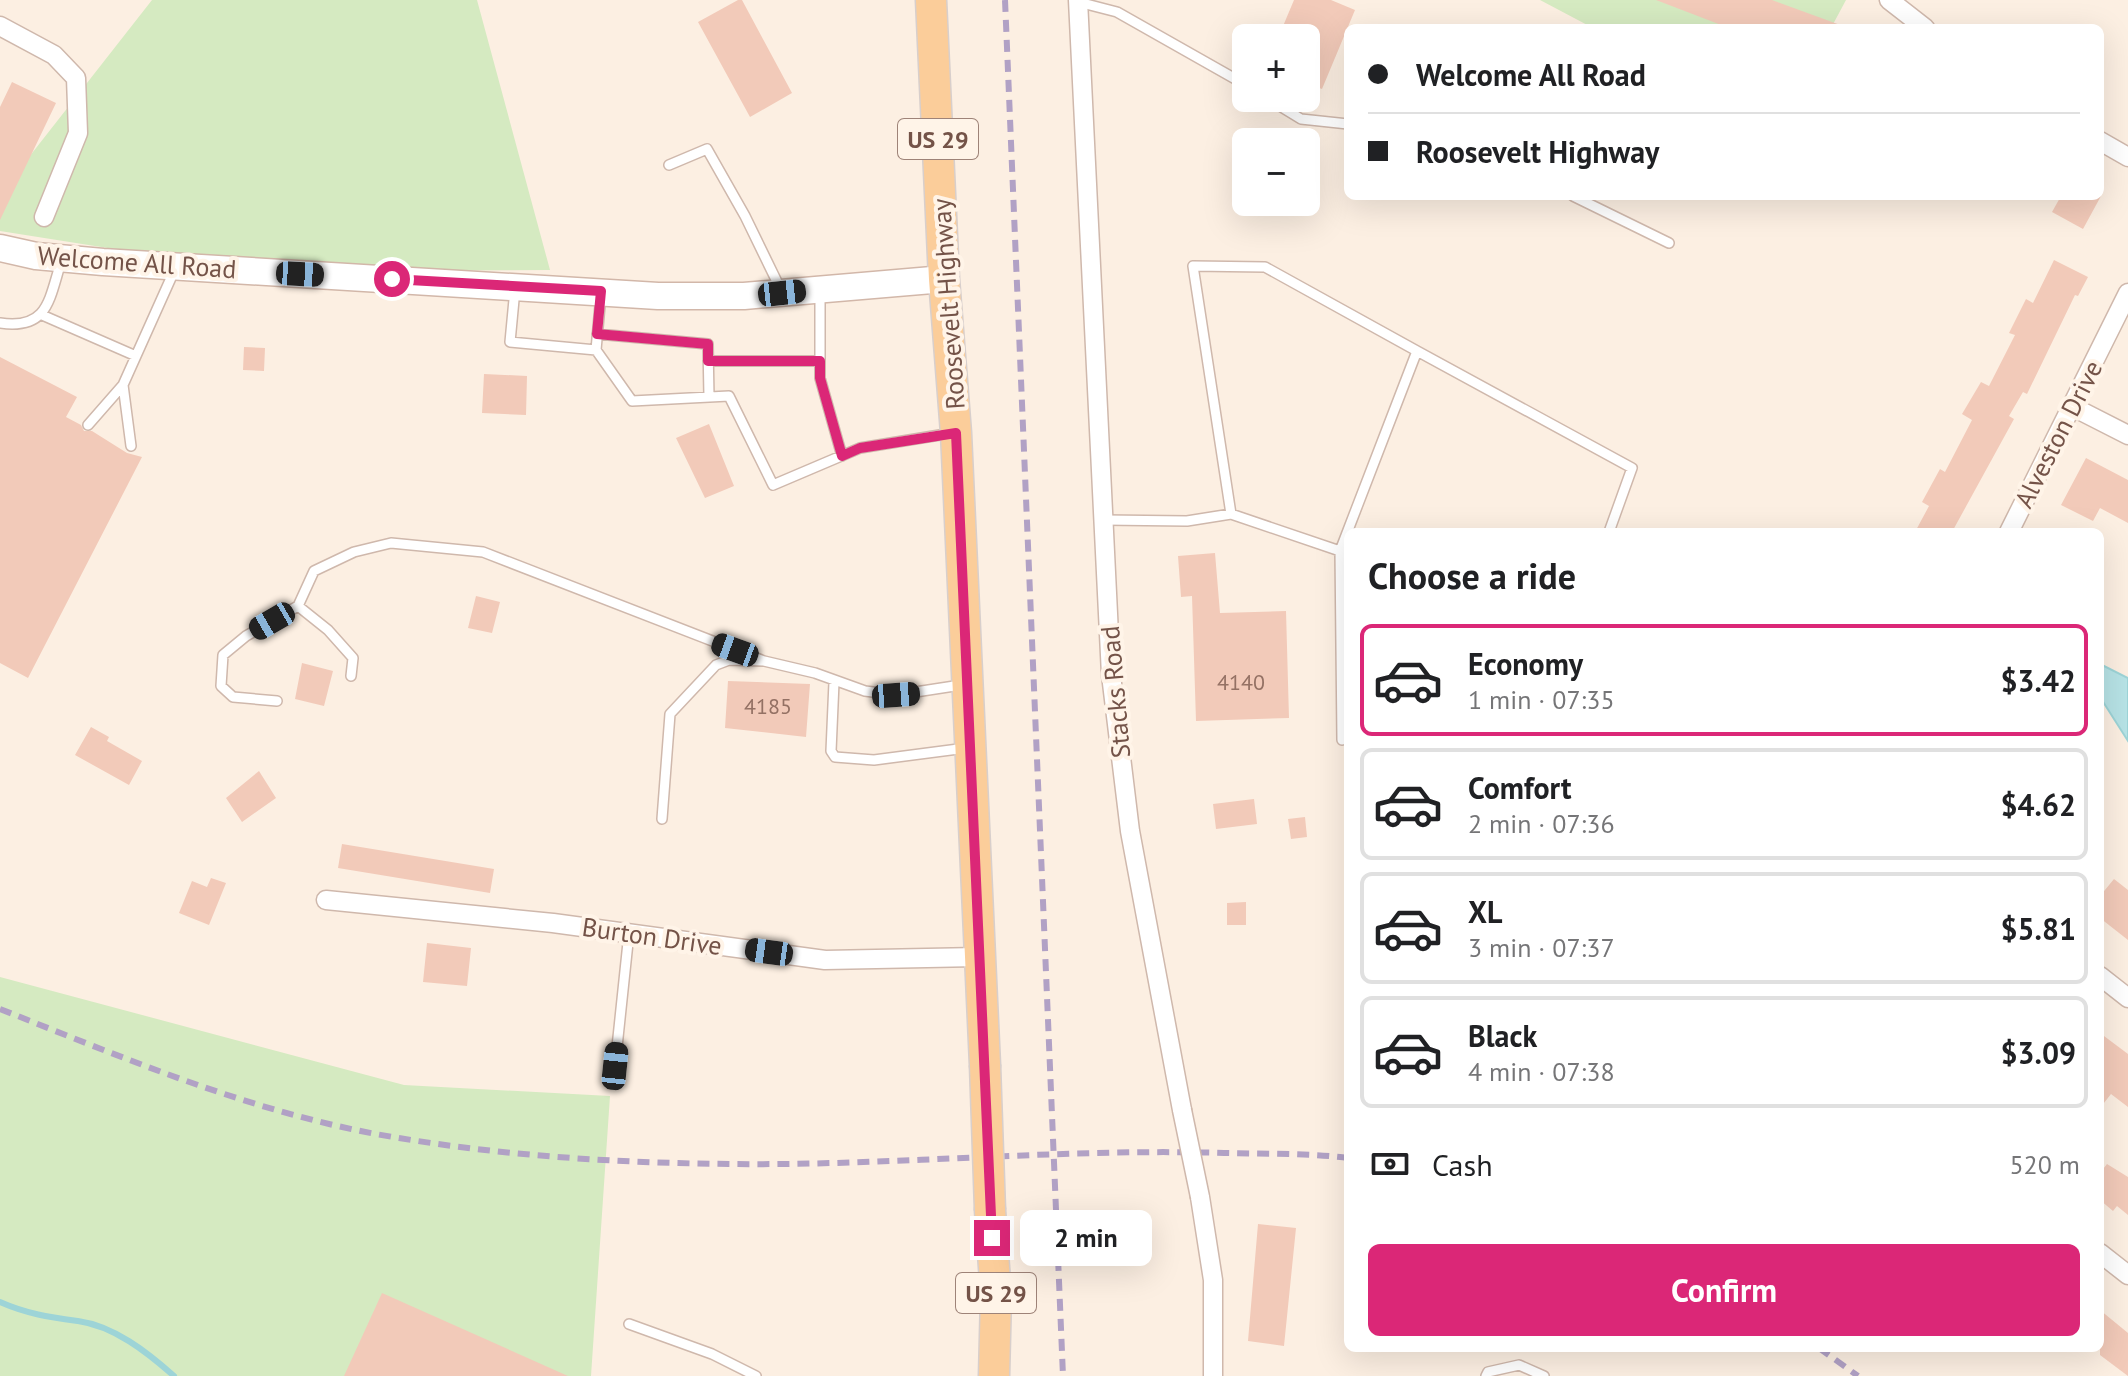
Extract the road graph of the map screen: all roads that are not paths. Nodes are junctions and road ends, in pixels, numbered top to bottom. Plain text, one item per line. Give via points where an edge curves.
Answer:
1 (931, 0) edge
2 (1889, 0) edge
3 (1078, 1) edge
4 (1920, 24) edge
5 (0, 26) edge
6 (1232, 77) edge
7 (1290, 112) edge
8 (1344, 124) edge
9 (2104, 143) edge
10 (2128, 157) edge
11 (669, 165) dead end
12 (1581, 200) edge
13 (44, 217) dead end
14 (1669, 243) dead end
15 (0, 248) edge
16 (62, 259) junction
17 (176, 266) junction
18 (944, 279) junction
19 (515, 286) junction
20 (820, 289) junction
21 (601, 291) junction
22 (782, 293) junction
23 (2128, 293) edge
24 (42, 315) junction
25 (0, 323) edge
26 (597, 334) junction
27 (596, 350) junction
28 (1417, 351) junction
29 (136, 356) junction
30 (708, 361) junction
31 (820, 361) junction
32 (123, 385) junction
33 (709, 397) junction
34 (2073, 407) junction
35 (88, 425) dead end
36 (956, 433) junction
37 (2128, 435) edge
38 (131, 446) dead end
39 (842, 456) junction
40 (1231, 514) junction
41 (1104, 520) junction
42 (1353, 528) edge
43 (1610, 528) edge
44 (2011, 528) edge
45 (1344, 552) edge
46 (298, 606) junction
47 (764, 661) junction
48 (351, 676) dead end
49 (834, 682) junction
50 (969, 684) junction
51 (277, 701) dead end
52 (1342, 740) dead end
53 (969, 748) junction
54 (662, 819) dead end
55 (326, 900) dead end
56 (629, 933) junction
57 (978, 957) junction
58 (2104, 979) edge
59 (2128, 998) edge
60 (615, 1066) dead end
61 (2104, 1256) edge
62 (2128, 1275) edge
63 (629, 1324) dead end
64 (756, 1376) edge
65 (994, 1376) edge
66 (1213, 1376) edge
67 (1486, 1376) edge
68 (1544, 1376) edge

1 - 18 main road, Roosevelt Highway / US 29
2 - 4 street
3 - 6 lane via 1117,12
3 - 41 street, Stacks Road
5 - 13 street via 54,55 76,78 78,133
7 - 8 lane via 1301,119
9 - 10 street
11 - 22 lane via 707,149
12 - 14 lane
15 - 16 street, Welcome All Road
16 - 17 street, Welcome All Road
16 - 24 lane
17 - 19 street, Welcome All Road
17 - 29 lane
18 - 20 street, Welcome All Road
18 - 36 main road, Roosevelt Highway / US 29
19 - 21 street, Welcome All Road
19 - 27 lane via 510,342
20 - 22 street, Welcome All Road
20 - 31 lane
21 - 22 street, Welcome All Road via 715,298
21 - 26 lane
23 - 34 street, Alveston Drive
24 - 25 lane via 25,326
24 - 29 lane
26 - 27 lane
26 - 30 lane via 708,344
27 - 33 lane via 632,401
28 - 40 lane via 1265,267 1193,266
28 - 42 lane
28 - 43 lane via 1632,468
29 - 32 lane
30 - 31 lane
30 - 33 lane
31 - 39 lane
32 - 35 lane
32 - 38 lane
33 - 39 lane via 729,396 773,485
34 - 37 street
34 - 44 street, Alveston Drive
36 - 39 lane via 860,448
36 - 50 main road, Roosevelt Highway / US 29
40 - 41 lane via 1187,521
40 - 45 lane
41 - 66 street, Stacks Road, bridge via 1111,675 1130,831 1213,1280
45 - 52 lane
46 - 47 lane via 314,571 354,552 391,543 483,552
46 - 48 lane via 353,658
46 - 51 lane via 223,655 221,686 233,697
47 - 49 lane
47 - 54 lane via 716,665 670,714
49 - 50 lane via 896,695
49 - 53 lane via 835,757 874,760
50 - 53 main road, Roosevelt Highway / US 29
53 - 57 main road, Roosevelt Highway / US 29
55 - 56 street, Burton Drive
56 - 57 street, Burton Drive via 825,960
56 - 60 lane
57 - 65 main road, Roosevelt Highway / US 29, bridge via 996,1296
58 - 59 street
61 - 62 street
63 - 64 lane
67 - 68 lane via 1519,1365

